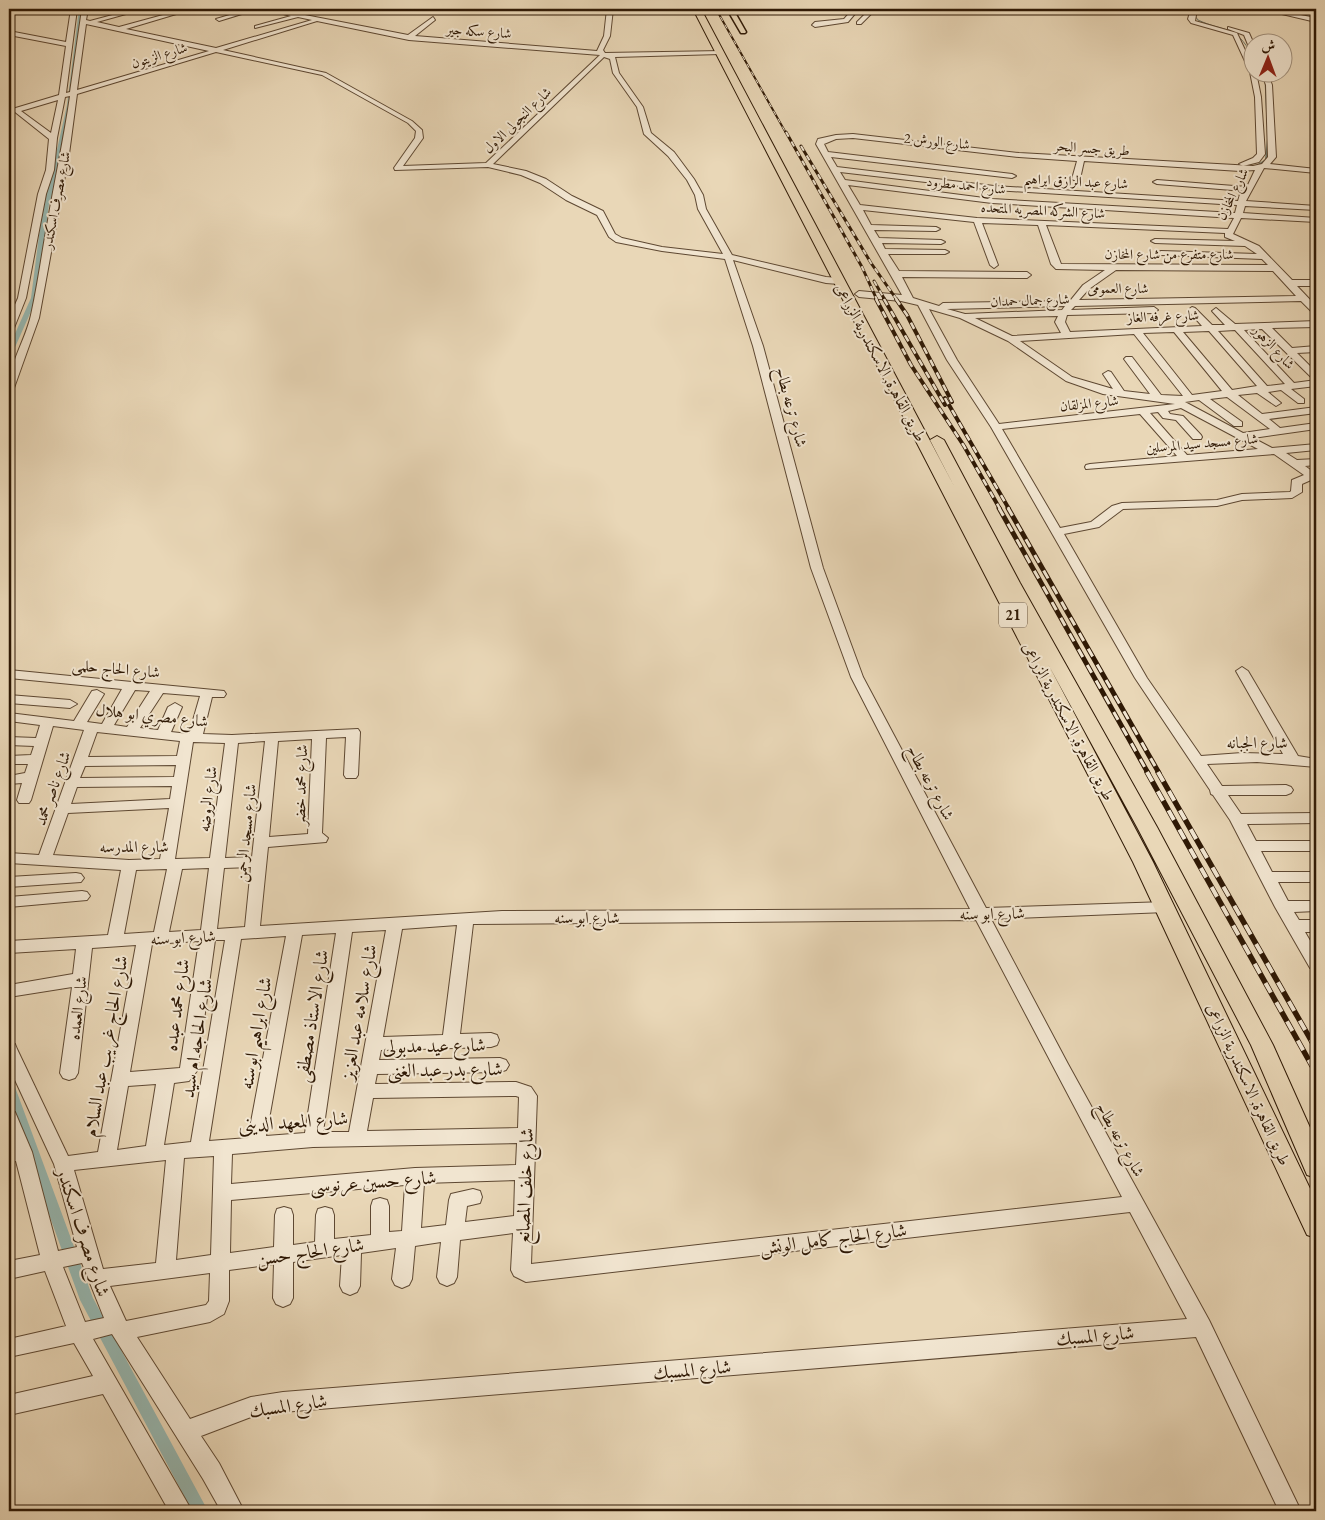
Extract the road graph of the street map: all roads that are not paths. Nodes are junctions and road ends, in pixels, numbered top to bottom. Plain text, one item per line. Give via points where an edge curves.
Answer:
1 (74, 9) edge
2 (190, 9) edge
3 (208, 9) edge
4 (238, 9) edge
5 (255, 9) edge
6 (269, 9) edge
7 (610, 9) edge
8 (697, 9) edge
9 (705, 9) edge
10 (730, 9) edge
11 (856, 9) edge
12 (874, 9) edge
13 (1194, 9) edge
14 (1263, 9) edge
15 (1281, 9) edge
16 (143, 11) edge
17 (201, 11) dead end
18 (212, 16) dead end
19 (297, 16) junction
20 (1316, 16) edge
21 (86, 17) edge
22 (1200, 17) dead end
23 (220, 19) dead end
24 (316, 20) junction
25 (433, 20) dead end
26 (1316, 20) edge
27 (859, 23) dead end
28 (815, 25) dead end
29 (100, 26) junction
30 (257, 28) dead end
31 (119, 29) junction
32 (743, 32) dead end
33 (1244, 32) edge
34 (9, 33) edge
35 (30, 38) junction
36 (409, 38) junction
37 (16, 42) dead end
38 (70, 45) junction
39 (1242, 47) edge
40 (215, 50) junction
41 (720, 52) junction
42 (602, 54) junction
43 (1255, 82) edge
44 (1268, 82) edge
45 (74, 94) junction
46 (62, 96) junction
47 (12, 111) edge
48 (53, 138) junction
49 (812, 138) dead end
50 (822, 141) junction
51 (1260, 151) junction
52 (1272, 152) junction
53 (826, 154) junction
54 (1080, 159) junction
55 (1031, 164) dead end
56 (488, 165) junction
57 (1263, 166) junction
58 (1156, 168) junction
59 (834, 169) junction
60 (1316, 171) edge
61 (1012, 176) dead end
62 (1228, 176) dead end
63 (1076, 179) dead end
64 (842, 182) junction
65 (1157, 182) junction
66 (1250, 189) junction
67 (1120, 196) junction
68 (1157, 198) junction
69 (1242, 204) junction
70 (857, 207) junction
71 (1316, 208) edge
72 (1141, 210) junction
73 (1238, 217) junction
74 (978, 220) junction
75 (1316, 220) edge
76 (1041, 223) junction
77 (868, 227) junction
78 (1149, 228) junction
79 (936, 229) dead end
80 (1229, 231) junction
81 (876, 240) junction
82 (1155, 241) junction
83 (941, 242) dead end
84 (1248, 244) junction
85 (883, 251) junction
86 (945, 252) dead end
87 (1161, 253) junction
88 (1264, 256) junction
89 (727, 258) junction
90 (994, 265) dead end
91 (1113, 268) junction
92 (1169, 268) junction
93 (1274, 268) junction
94 (896, 274) junction
95 (1026, 275) dead end
96 (839, 281) junction
97 (1288, 283) junction
98 (1316, 283) edge
99 (861, 298) junction
100 (1304, 298) junction
101 (1075, 302) junction
102 (921, 303) junction
103 (1315, 307) edge
104 (1159, 310) dead end
105 (1192, 310) dead end
106 (1216, 311) dead end
107 (1064, 313) junction
108 (963, 316) junction
109 (35, 318) junction
110 (10, 323) edge
111 (1316, 324) edge
112 (1264, 326) junction
113 (1234, 327) junction
114 (1210, 328) junction
115 (1176, 330) junction
116 (1136, 331) junction
117 (1067, 335) junction
118 (1010, 339) junction
119 (1316, 350) edge
120 (1290, 351) junction
121 (1129, 359) dead end
122 (1316, 362) edge
123 (1302, 363) junction
124 (1108, 374) dead end
125 (1315, 382) edge
126 (1287, 386) junction
127 (9, 388) edge
128 (1261, 389) junction
129 (1229, 393) junction
130 (1122, 395) junction
131 (1192, 401) junction
132 (1301, 401) dead end
133 (1159, 404) junction
134 (1276, 404) dead end
135 (1316, 410) edge
136 (1143, 411) junction
137 (1261, 417) junction
138 (1238, 424) dead end
139 (996, 426) junction
140 (1316, 426) edge
141 (1277, 430) junction
142 (1263, 432) junction
143 (1242, 436) junction
144 (1197, 437) dead end
145 (1316, 446) edge
146 (1276, 450) junction
147 (1184, 458) junction
148 (1316, 462) edge
149 (1293, 464) junction
150 (1090, 467) dead end
151 (1314, 478) edge
152 (1056, 532) junction
153 (1242, 671) dead end
154 (9, 674) edge
155 (131, 685) junction
156 (159, 688) junction
157 (213, 693) joint
158 (97, 694) dead end
159 (9, 699) edge
160 (70, 704) dead end
161 (175, 707) dead end
162 (9, 717) edge
163 (48, 721) junction
164 (92, 726) junction
165 (131, 731) junction
166 (353, 732) joint
167 (320, 734) junction
168 (163, 735) junction
169 (272, 736) junction
170 (191, 738) junction
171 (232, 739) junction
172 (9, 741) edge
173 (42, 742) junction
174 (37, 759) junction
175 (1293, 759) junction
176 (9, 760) edge
177 (183, 760) junction
178 (1197, 761) junction
179 (79, 762) junction
180 (1316, 763) edge
181 (351, 775) dead end
182 (31, 777) junction
183 (9, 780) edge
184 (180, 780) junction
185 (72, 783) junction
186 (1286, 790) dead end
187 (1216, 791) junction
188 (24, 800) dead end
189 (176, 803) junction
190 (62, 809) junction
191 (1316, 818) edge
192 (1237, 819) junction
193 (261, 843) junction
194 (1251, 846) junction
195 (1316, 846) edge
196 (9, 858) edge
197 (44, 861) junction
198 (260, 862) junction
199 (217, 863) junction
200 (172, 864) junction
201 (128, 865) junction
202 (1267, 877) junction
203 (1316, 877) edge
204 (76, 878) dead end
205 (9, 882) edge
206 (82, 896) dead end
207 (9, 902) edge
208 (1316, 906) edge
209 (1166, 907) junction
210 (1283, 907) junction
211 (982, 914) junction
212 (466, 919) junction
213 (395, 924) junction
214 (1294, 926) junction
215 (1316, 926) edge
216 (346, 927) junction
217 (295, 930) junction
218 (252, 933) junction
219 (234, 934) junction
220 (208, 936) junction
221 (153, 939) junction
222 (115, 941) junction
223 (85, 943) junction
224 (9, 947) edge
225 (1316, 964) edge
226 (81, 979) junction
227 (9, 991) edge
228 (491, 1040) dead end
229 (451, 1041) junction
230 (373, 1044) junction
231 (9, 1048) edge
232 (500, 1065) dead end
233 (369, 1067) junction
234 (69, 1073) dead end
235 (166, 1077) junction
236 (120, 1079) junction
237 (365, 1091) junction
238 (525, 1092) joint
239 (10, 1122) edge
240 (1301, 1134) junction
241 (526, 1135) junction
242 (357, 1138) junction
243 (314, 1140) junction
244 (256, 1144) junction
245 (223, 1147) junction
246 (199, 1149) junction
247 (176, 1151) junction
248 (154, 1153) junction
249 (16, 1154) edge
250 (1316, 1155) edge
251 (106, 1159) junction
252 (63, 1164) junction
253 (1316, 1168) edge
254 (525, 1172) junction
255 (415, 1176) junction
256 (222, 1193) junction
257 (473, 1197) dead end
258 (1136, 1203) junction
259 (380, 1206) dead end
260 (284, 1215) dead end
261 (325, 1215) dead end
262 (523, 1223) junction
263 (1316, 1227) edge
264 (453, 1232) junction
265 (408, 1238) junction
266 (380, 1242) junction
267 (352, 1246) junction
268 (324, 1250) junction
269 (88, 1253) junction
270 (283, 1255) junction
271 (51, 1261) junction
272 (220, 1263) junction
273 (9, 1270) edge
274 (165, 1271) junction
275 (530, 1274) joint
276 (448, 1277) dead end
277 (96, 1279) junction
278 (402, 1279) dead end
279 (350, 1286) dead end
280 (283, 1298) dead end
281 (1202, 1326) junction
282 (119, 1328) junction
283 (79, 1333) junction
284 (9, 1348) edge
285 (106, 1383) junction
286 (9, 1405) edge
287 (185, 1431) junction
288 (181, 1511) edge
289 (233, 1511) edge
290 (1290, 1511) edge

1 - 38 street, شارع مصرف اسكندر
2 - 31 street
3 - 17 street
4 - 18 street
5 - 23 street
6 - 19 street, شارع سكه جير
7 - 42 street via 607,36 600,50
8 - 41 highway, طريق القاهرة, الاسكندرية الزراعى / 21
9 - 99 highway, طريق القاهرة, الاسكندرية الزراعى / 21
10 - 32 main road
11 - 28 street via 846,21
12 - 27 street
13 - 39 street via 1193,22 1228,30 1237,36
14 - 26 street
15 - 20 street
16 - 21 street
16 - 29 street
19 - 24 street, شارع سكه جير
19 - 30 street
21 - 29 street
21 - 45 street, شارع مصرف اسكندر
22 - 33 street via 1208,23
24 - 36 street, شارع سكه جير
24 - 40 street, شارع الزيتون
25 - 36 street
29 - 31 street
31 - 40 street
34 - 35 street
35 - 37 street
35 - 38 street
36 - 42 street, شارع سكه جير
38 - 46 street, شارع مصرف اسكندر
40 - 45 street, شارع الزيتون
40 - 56 street via 327,75 413,124 420,136 398,168
41 - 42 street, شارع سكه جير
41 - 96 highway, طريق القاهرة, الاسكندرية الزراعى / 21
42 - 56 street, شارع النجولى الاول
42 - 89 street, شارع ترعه بطاح via 613,58 616,73 639,103 648,134 671,154 690,179
43 - 51 street
44 - 52 street
45 - 46 street, شارع الزيتون
45 - 109 street, شارع مصرف اسكندر
46 - 47 street, شارع الزيتون
46 - 48 street, شارع مصرف اسكندر
47 - 48 street
48 - 110 street, شارع مصرف اسكندر via 50,170 42,194 22,298
49 - 51 street, طريق جسر البحر via 855,132 1028,153 1229,165 1256,160
50 - 53 street via 820,144
50 - 54 street, طريق جسر البحر via 853,136
50 - 55 street, شارع الورش 2
51 - 52 street
52 - 57 street via 1271,160
53 - 59 street
53 - 61 street
54 - 58 street, طريق جسر البحر
54 - 63 street
56 - 89 street, شارع النجولى الاول via 543,181 596,210 618,240 662,250
57 - 58 street, طريق جسر البحر via 1237,169
57 - 60 street, طريق جسر البحر
57 - 66 street, شارع المخازن
58 - 62 street
58 - 65 street
59 - 64 street
59 - 67 street, شارع عبد الرازق ابراهيم via 984,187
64 - 70 street
64 - 72 street, شارع احمد مطرود via 992,202
65 - 66 street
65 - 68 street
66 - 69 street, شارع المخازن via 1243,196
67 - 68 street, شارع عبد الرازق ابراهيم
67 - 72 street
68 - 69 street, شارع عبد الرازق ابراهيم
69 - 71 street, شارع عبد الرازق ابراهيم
69 - 73 street, شارع المخازن
70 - 74 street, شارع الشركه المصريه المتحده
70 - 77 street
72 - 73 street, شارع احمد مطرود
72 - 78 street
73 - 75 street, شارع احمد مطرود
73 - 80 street, شارع المخازن
74 - 76 street, شارع الشركه المصريه المتحده
74 - 90 street
76 - 78 street, شارع الشركه المصريه المتحده
76 - 91 street, شارع متفرع من شارع المخازن via 1055,264
77 - 79 street
77 - 81 street
78 - 80 street, شارع الشركه المصريه المتحده
78 - 82 street
80 - 84 street, شارع المخازن via 1230,238
81 - 83 street
81 - 85 street
82 - 84 street
82 - 87 street
84 - 88 street, شارع المخازن
85 - 86 street
85 - 94 street
87 - 88 street
87 - 92 street
88 - 93 street, شارع المخازن
89 - 96 street, شارع النجولى الاول
89 - 211 street, شارع ترعه بطاح via 758,347 817,568 857,677
91 - 92 street, شارع متفرع من شارع المخازن
91 - 101 street via 1092,281
92 - 93 street, شارع متفرع من شارع المخازن
93 - 97 street, شارع المخازن
94 - 95 street
94 - 102 street
96 - 209 highway, طريق القاهرة, الاسكندرية الزراعى / 21
97 - 98 street
97 - 100 street, شارع المخازن
99 - 102 street, شارع العمومى
99 - 240 highway, طريق القاهرة, الاسكندرية الزراعى / 21 via 1262,1045
100 - 101 street, شارع العمومى
100 - 103 street, شارع المخازن
101 - 102 street, شارع العمومى
101 - 107 street
102 - 108 street
102 - 139 street via 952,360
104 - 107 street, شارع جمال حمدان
105 - 114 street
106 - 113 street, شارع الزهور
107 - 108 street, شارع جمال حمدان
107 - 117 street via 1060,322
108 - 118 street
109 - 110 street
109 - 127 street, شارع مصرف اسكندر
111 - 112 street, شارع غرفه الغاز
112 - 113 street, شارع غرفه الغاز
112 - 120 street
113 - 114 street, شارع غرفه الغاز
113 - 126 street, شارع الزهور
114 - 115 street, شارع غرفه الغاز
114 - 128 street
115 - 116 street, شارع غرفه الغاز
115 - 129 street
116 - 117 street, شارع غرفه الغاز
116 - 131 street
117 - 118 street, شارع غرفه الغاز
118 - 130 street via 1069,379
119 - 120 street
120 - 123 street
121 - 133 street
122 - 123 street
123 - 125 street
124 - 130 street
125 - 126 street, شارع المزلقان
126 - 128 street, شارع المزلقان
126 - 132 street, شارع الزهور
128 - 129 street, شارع المزلقان
128 - 134 street
129 - 131 street, شارع المزلقان
129 - 137 street
130 - 133 street
131 - 133 street, شارع المزلقان
131 - 133 street via 1174,400
131 - 138 street
131 - 143 street
133 - 136 street, شارع المزلقان
133 - 144 street via 1167,416 1179,418
135 - 137 street
136 - 139 street, شارع المزلقان
136 - 147 street
137 - 141 street
139 - 152 street
140 - 141 street
141 - 142 street
142 - 143 street
142 - 146 street
143 - 146 street
145 - 146 street, شارع مسجد سيد المرسلين
146 - 147 street, شارع مسجد سيد المرسلين
146 - 149 street
147 - 150 street, شارع مسجد سيد المرسلين
148 - 149 street
149 - 151 street
151 - 152 street via 1296,482 1298,490 1294,494 1242,497 1217,503 1122,506 1090,526
152 - 178 street via 1140,678
153 - 175 street
154 - 155 street, شارع الحاج حلمى
155 - 156 street, شارع الحاج حلمى
155 - 164 street
156 - 157 street, شارع الحاج حلمى
156 - 165 street
157 - 170 street, شارع الحاج غريب عبد السلام
158 - 164 street
159 - 160 street
161 - 168 street
162 - 163 street, شارع مصري ابو هلال
163 - 164 street, شارع مصري ابو هلال
163 - 173 street
164 - 165 street, شارع مصري ابو هلال
164 - 179 street, شارع ناصر محمد
165 - 168 street, شارع مصري ابو هلال
166 - 167 street, شارع مصري ابو هلال
166 - 181 street
167 - 169 street, شارع مصري ابو هلال
167 - 193 street, شارع محمد خضر via 318,838
168 - 170 street, شارع مصري ابو هلال
169 - 171 street, شارع مصري ابو هلال
169 - 193 street, شارع مسجد الرحمن
170 - 171 street, شارع مصري ابو هلال
170 - 177 street, شارع الحاج غريب عبد السلام
171 - 199 street, شارع الروضه
172 - 173 street
173 - 174 street
174 - 176 street
174 - 182 street
175 - 178 street, شارع الجبانه via 1263,756
175 - 180 street, شارع الجبانه
177 - 179 street
177 - 184 street, شارع الحاج غريب عبد السلام
178 - 187 street
179 - 185 street, شارع ناصر محمد
182 - 183 street
182 - 188 street
184 - 185 street
184 - 189 street, شارع الحاج غريب عبد السلام
185 - 190 street, شارع ناصر محمد
186 - 187 street
187 - 192 street
189 - 190 street
189 - 200 street, شارع الحاج غريب عبد السلام
190 - 197 street, شارع ناصر محمد
191 - 192 street
192 - 194 street
193 - 198 street, شارع مسجد الرحمن
194 - 195 street
194 - 202 street
196 - 197 street, شارع المدرسه
197 - 201 street, شارع المدرسه
198 - 199 street, شارع المدرسه
198 - 218 street, شارع مسجد الرحمن
199 - 200 street, شارع المدرسه
199 - 220 street, شارع الروضه
200 - 201 street, شارع المدرسه
200 - 221 street, شارع الحاج غريب عبد السلام
201 - 222 street
202 - 203 street
202 - 210 street
204 - 205 street
206 - 207 street
208 - 210 street
209 - 211 street, شارع ابو سنه
209 - 263 highway, طريق القاهرة, الاسكندرية الزراعى / 21
210 - 214 street
211 - 212 street, شارع ابو سنه
211 - 258 street, شارع ترعه بطاح
212 - 213 street, شارع ابو سنه
212 - 229 street
213 - 216 street, شارع ابو سنه
213 - 230 street, شارع سلامه عبد العزيز
214 - 215 street
214 - 225 street
216 - 217 street, شارع ابو سنه
216 - 243 street, شارع الاستاذ مصطفى
217 - 218 street, شارع ابو سنه
217 - 244 street, شارع ابراهيم ابوسنه
218 - 219 street, شارع ابو سنه
219 - 220 street, شارع ابو سنه
219 - 246 street, شارع الحاجه ام سيد
220 - 221 street, شارع ابو سنه
220 - 235 street, شارع محمد عبده via 188,1071 183,1076
221 - 222 street, شارع ابو سنه
221 - 236 street, شارع الحاج غريب عبد السلام
222 - 223 street, شارع ابو سنه
223 - 224 street, شارع ابو سنه
223 - 226 street, شارع العمده
226 - 227 street
226 - 234 street, شارع العمده
228 - 229 street
229 - 230 street
230 - 233 street, شارع سلامه عبد العزيز
231 - 252 street, شارع مصرف اسكندر
232 - 233 street, شارع عيد مدبولى
233 - 237 street, شارع سلامه عبد العزيز
235 - 236 street, شارع محمد عبده
235 - 248 street
236 - 251 street, شارع الحاج غريب عبد السلام
237 - 238 street, شارع بدر عبد الغنى via 516,1089
237 - 242 street, شارع سلامه عبد العزيز
238 - 241 street, شارع خلف المصانع via 528,1096
239 - 249 street, شارع مصرف اسكندر
240 - 250 highway
240 - 253 highway, طريق القاهرة, الاسكندرية الزراعى / 21
241 - 242 street, شارع المعهد الدينى
241 - 254 street, شارع خلف المصانع
242 - 243 street, شارع المعهد الدينى
243 - 244 street, شارع المعهد الدينى
244 - 245 street, شارع المعهد الدينى
245 - 246 street, شارع المعهد الدينى
245 - 256 street
246 - 247 street, شارع المعهد الدينى
247 - 248 street, شارع المعهد الدينى
247 - 274 street
248 - 251 street, شارع المعهد الدينى
249 - 271 street, شارع مصرف اسكندر
251 - 252 street, شارع المعهد الدينى
252 - 269 street, شارع مصرف اسكندر
254 - 255 street, شارع حسين عرنوسى
254 - 262 street, شارع خلف المصانع
255 - 256 street, شارع حسين عرنوسى
255 - 265 street
256 - 272 street
257 - 264 street via 458,1199
258 - 275 street, شارع الحاج كامل الونش
258 - 281 street, شارع ترعه بطاح
259 - 266 street
260 - 270 street
261 - 268 street
262 - 264 street, شارع الحاج حسن
262 - 275 street, شارع خلف المصانع via 522,1272
264 - 265 street, شارع الحاج حسن
264 - 276 street
265 - 266 street, شارع الحاج حسن
265 - 278 street
266 - 267 street, شارع الحاج حسن
267 - 268 street, شارع الحاج حسن
267 - 279 street
268 - 270 street, شارع الحاج حسن
269 - 271 street
269 - 277 street, شارع مصرف اسكندر
270 - 272 street, شارع الحاج حسن
270 - 280 street
271 - 273 street
271 - 283 street, شارع مصرف اسكندر
272 - 274 street, شارع الحاج حسن
272 - 282 street via 218,1305 214,1311
274 - 277 street, شارع الحاج حسن
277 - 282 street, شارع مصرف اسكندر
281 - 287 street, شارع المسبك via 283,1402 251,1407
281 - 290 street, شارع ترعه بطاح
282 - 283 street
282 - 287 street, شارع مصرف اسكندر
283 - 284 street
283 - 285 street, شارع مصرف اسكندر
285 - 286 street
285 - 288 street, شارع مصرف اسكندر
287 - 289 street, شارع مصرف اسكندر

